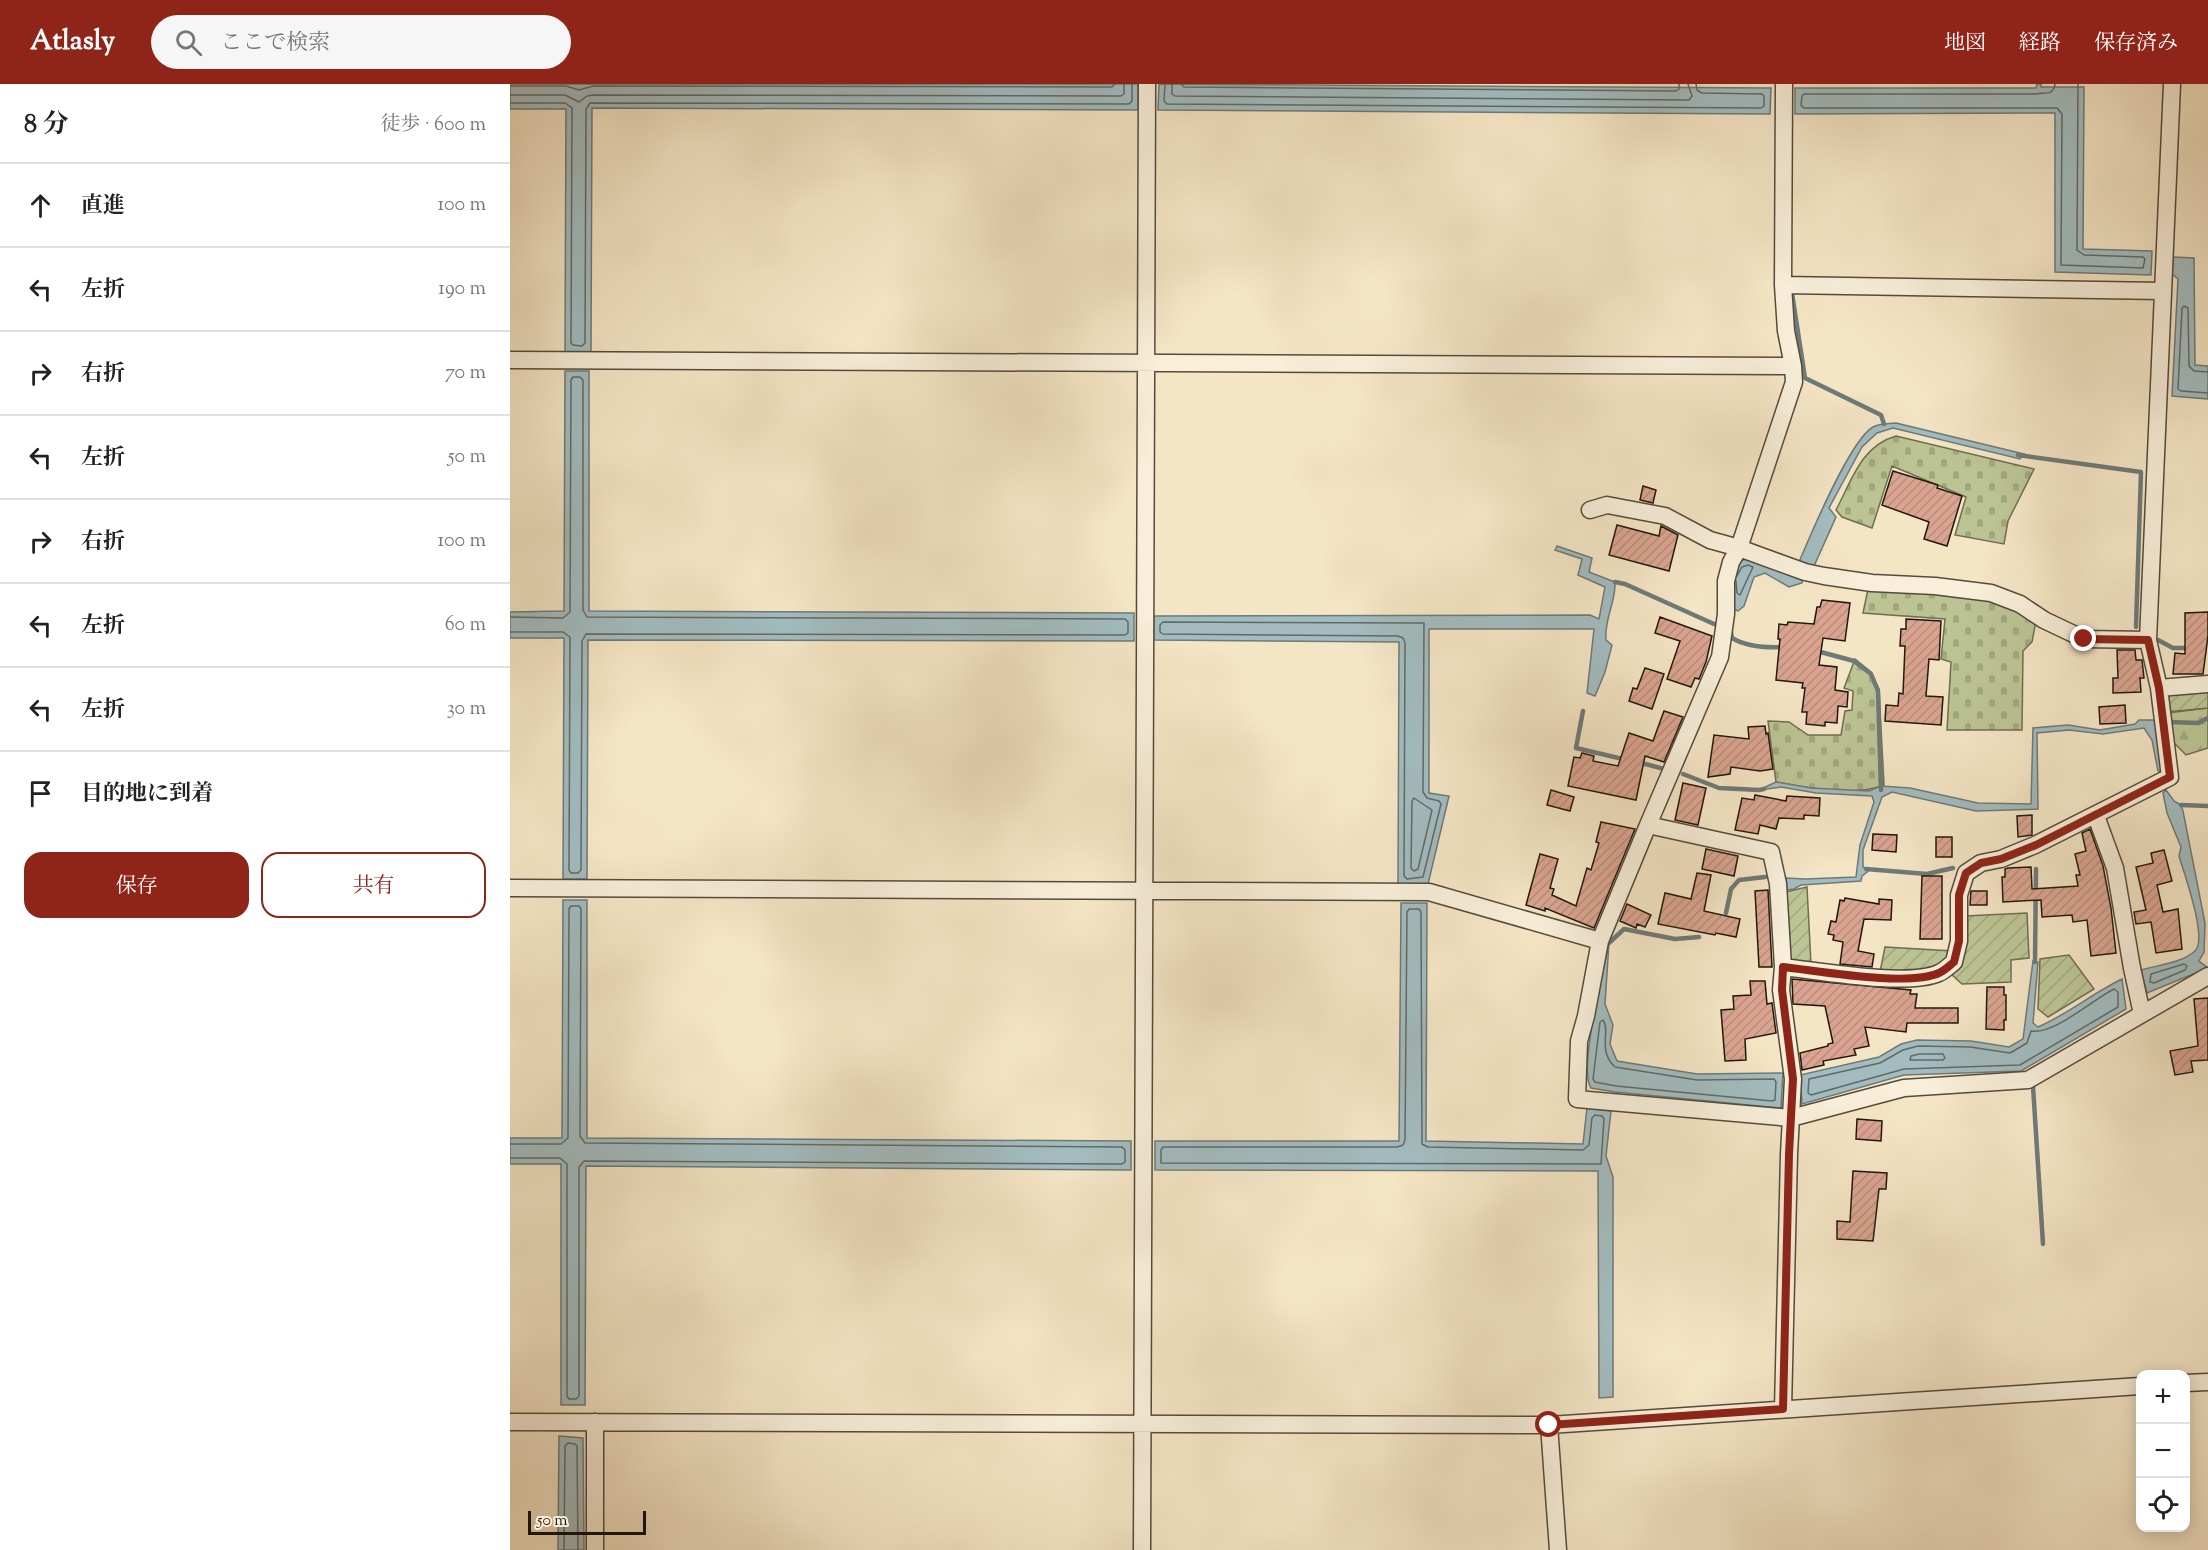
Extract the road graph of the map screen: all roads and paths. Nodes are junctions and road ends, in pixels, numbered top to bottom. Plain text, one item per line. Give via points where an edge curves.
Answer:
1 (1147, 84) edge
2 (1784, 84) edge
3 (2172, 84) edge
4 (1783, 285) junction
5 (2163, 291) junction
6 (510, 360) edge
7 (1146, 362) junction
8 (1793, 366) junction
9 (1590, 510) dead end
10 (1739, 548) junction
11 (2148, 640) junction
12 (2208, 684) edge
13 (2159, 688) junction
14 (2096, 816) junction
15 (1648, 825) junction
16 (510, 888) edge
17 (1146, 891) junction
18 (1600, 941) junction
19 (1783, 967) junction
20 (2208, 976) edge
21 (2142, 1014) junction
22 (1791, 1118) junction
23 (2208, 1382) edge
24 (2190, 1383) edge
25 (2136, 1386) edge
26 (1783, 1409) junction
27 (510, 1422) edge
28 (595, 1422) junction
29 (1143, 1425) junction
30 (1549, 1425) junction
31 (596, 1550) edge
32 (1142, 1550) edge
33 (1558, 1550) edge

1 - 7 street
2 - 4 street
3 - 5 street
4 - 5 street
4 - 8 street
5 - 11 street
6 - 7 street
7 - 8 street
7 - 17 street
8 - 10 street via 1794,382
9 - 10 street via 1607,505 1665,516 1710,540
10 - 11 street via 1824,576 1872,584 1991,593 2084,639
10 - 15 street via 1726,581 1720,657
11 - 13 street
12 - 13 street
13 - 14 street via 2170,777
14 - 19 street via 2036,845 1981,863 1966,873 1959,895 1959,941 1954,962 1939,973 1890,978
14 - 21 street via 2115,868
15 - 18 street
15 - 19 street via 1771,852 1778,884
16 - 17 street
17 - 18 street via 1429,892
17 - 29 street
18 - 22 street via 1579,1041 1577,1099
19 - 22 street via 1782,990 1793,1079
20 - 21 street
21 - 22 street via 2028,1080 1904,1088
22 - 26 street
23 - 24 street
25 - 26 street
26 - 30 street
27 - 28 street
28 - 29 street
28 - 31 street
29 - 30 street
29 - 32 street
30 - 33 street

